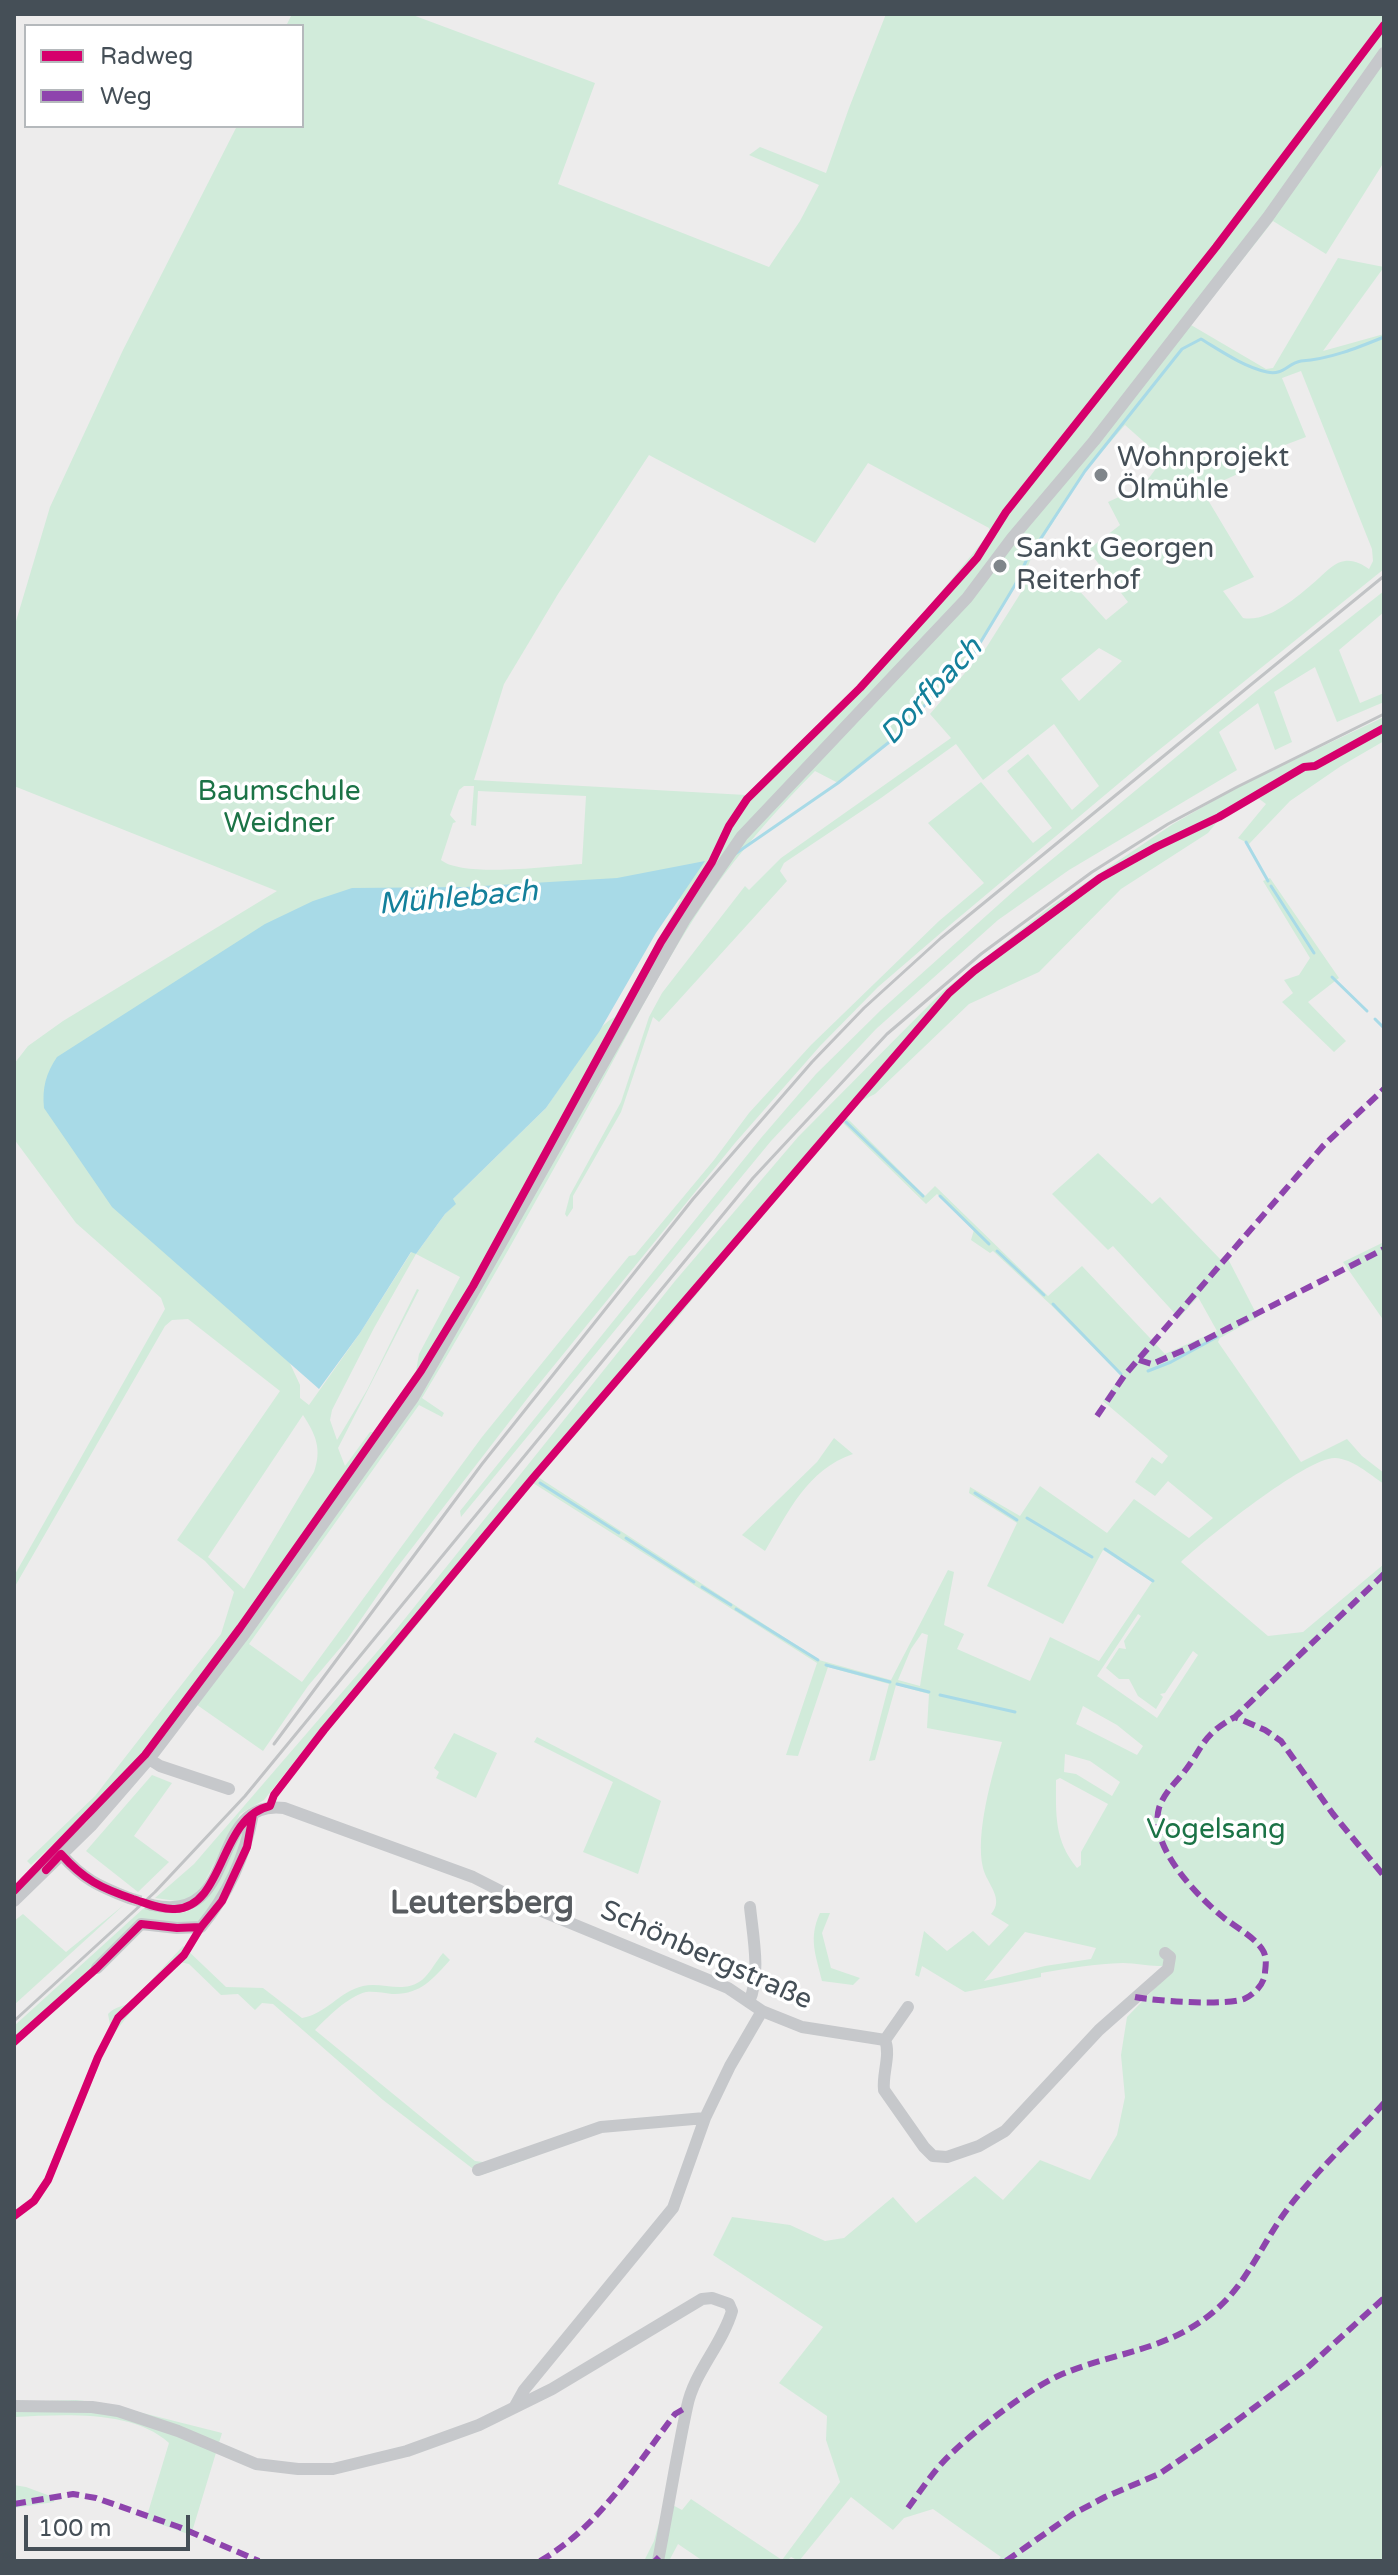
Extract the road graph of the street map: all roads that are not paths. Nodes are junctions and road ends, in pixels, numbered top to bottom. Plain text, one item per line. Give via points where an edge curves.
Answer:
1 (1384, 53) edge
2 (149, 1759) junction
3 (229, 1789) dead end
4 (253, 1814) junction
5 (61, 1854) junction
6 (129, 1898) tunnel mouth
7 (14, 1901) edge
8 (152, 1905) tunnel mouth
9 (750, 1907) dead end
10 (1165, 1953) dead end
11 (97, 1968) dead end
12 (749, 2002) junction
13 (908, 2007) dead end
14 (762, 2011) junction
15 (885, 2040) junction
16 (705, 2118) junction
17 (478, 2170) dead end
18 (14, 2406) edge
19 (514, 2408) junction
20 (658, 2561) edge

1 - 2 street via 1268,217 967,598 742,836 685,919 413,1398
2 - 3 street
2 - 5 street
4 - 8 street via 239,1828 201,1898 183,1908
4 - 11 street via 247,1847 222,1901 201,1927 141,1924
4 - 12 street, Schönbergstraße via 270,1806 284,1808 428,1859 728,1988
5 - 6 street via 78,1874
5 - 7 street
9 - 12 street via 754,1965
10 - 15 street via 1170,1957 1168,1969 1099,2030 1005,2131 966,2151 933,2156 894,2107 884,2090
12 - 14 street, Schönbergstraße
13 - 15 street
14 - 15 street, Schönbergstraße via 802,2027
14 - 16 street
16 - 17 street via 601,2127
16 - 19 street via 673,2208
18 - 19 street via 118,2411 256,2464 298,2469 333,2469 407,2451
19 - 20 street via 702,2299 729,2304 727,2327 687,2407

